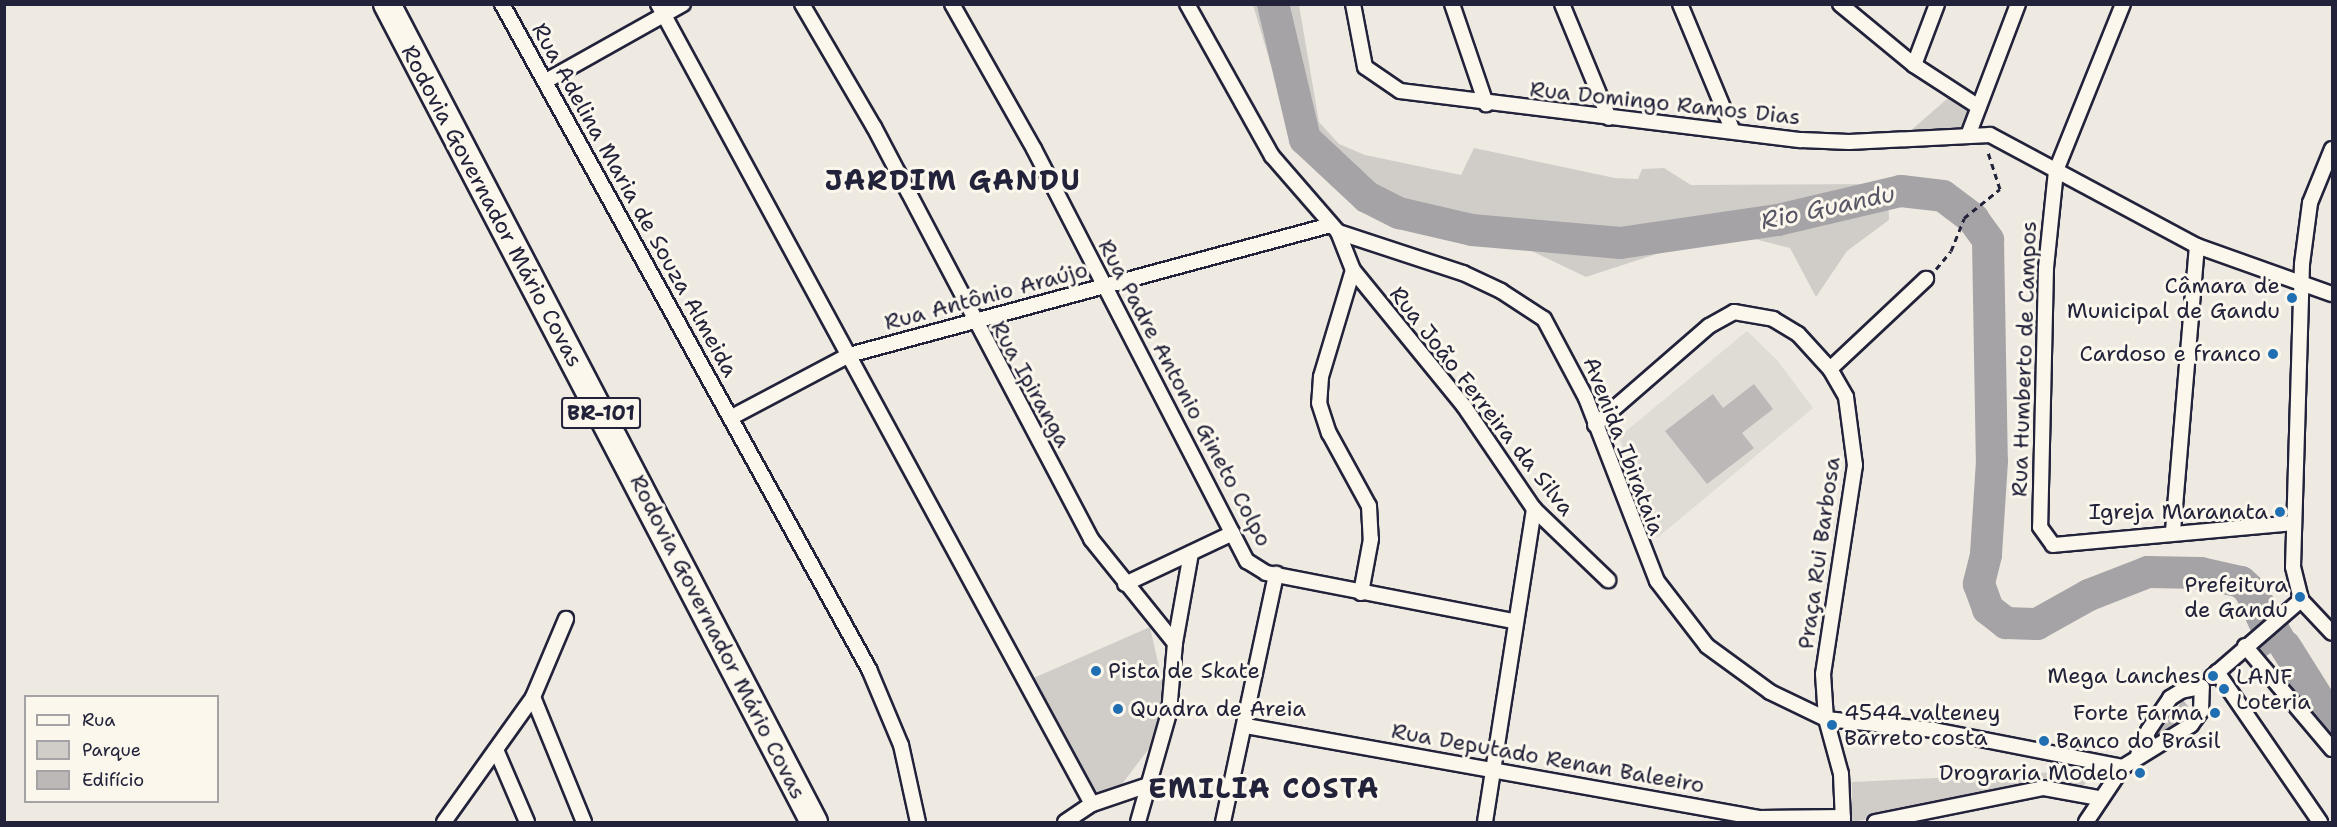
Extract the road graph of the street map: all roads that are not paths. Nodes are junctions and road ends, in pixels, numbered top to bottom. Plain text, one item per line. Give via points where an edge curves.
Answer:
1 (387, 4) edge
2 (502, 4) edge
3 (683, 4) edge
4 (802, 4) edge
5 (951, 4) edge
6 (1187, 4) edge
7 (1353, 4) edge
8 (1452, 4) edge
9 (1562, 4) edge
10 (1680, 4) edge
11 (1840, 4) edge
12 (1937, 4) edge
13 (2018, 4) edge
14 (2123, 4) edge
15 (660, 10) edge
16 (1914, 65) junction
17 (546, 81) junction
18 (1486, 104) junction
19 (1979, 107) junction
20 (1609, 118) junction
21 (1732, 129) junction
22 (1970, 133) junction
23 (2332, 149) edge
24 (2056, 171) junction
25 (1334, 228) junction
26 (2198, 246) junction
27 (1353, 270) junction
28 (1926, 279) road end
29 (1104, 286) junction
30 (2302, 286) junction
31 (2332, 294) edge
32 (972, 319) junction
33 (849, 355) junction
34 (1830, 369) junction
35 (732, 417) junction
36 (1595, 425) junction
37 (1534, 509) junction
38 (2293, 523) junction
39 (2173, 531) junction
40 (1233, 532) junction
41 (1191, 553) junction
42 (1276, 574) junction
43 (1608, 580) dead end
44 (1125, 584) junction
45 (1361, 593) junction
46 (2295, 604) junction
47 (566, 619) dead end
48 (1514, 621) junction
49 (2332, 633) edge
50 (1175, 643) junction
51 (2248, 643) junction
52 (2217, 672) junction
53 (2202, 687) junction
54 (533, 697) junction
55 (1826, 719) junction
56 (1246, 726) junction
57 (2332, 748) edge
58 (497, 752) junction
59 (2138, 755) junction
60 (2123, 767) junction
61 (1495, 768) junction
62 (1148, 785) junction
63 (2099, 798) junction
64 (1092, 804) junction
65 (1759, 820) edge
66 (1843, 820) edge
67 (444, 822) edge
68 (527, 822) edge
69 (584, 822) edge
70 (811, 822) edge
71 (918, 822) edge
72 (1065, 822) edge
73 (1138, 822) edge
74 (1223, 822) edge
75 (1485, 822) edge
76 (1875, 822) edge
77 (2086, 822) edge
78 (2320, 822) edge

1 - 70 highway, Rodovia Governador Mário Covas / BR-101
2 - 17 street, Rua Adelina Maria de Souza Almeida
3 - 15 street
4 - 32 street, Rua Ipiranga via 874,128
5 - 29 street, Rua Padre Antonio Gineto Colpo
6 - 25 street via 1272,156
7 - 18 street, Rua Domingo Ramos Dias via 1365,67 1400,91
8 - 18 street
9 - 20 street
10 - 21 street
11 - 16 street
12 - 16 street
13 - 19 street
14 - 24 street, Rua Humberto de Campos
15 - 17 street
15 - 33 street
16 - 19 street
17 - 35 street, Rua Adelina Maria de Souza Almeida
18 - 20 street, Rua Domingo Ramos Dias
19 - 22 street
20 - 21 street, Rua Domingo Ramos Dias
21 - 22 street, Rua Domingo Ramos Dias via 1849,142
22 - 24 street, Rua Domingo Ramos Dias via 1990,135 2025,150
23 - 30 street via 2310,203
24 - 26 street, Rua Domingo Ramos Dias
24 - 39 street, Rua Humberto de Campos via 2046,268 2040,527 2053,545
25 - 27 street, Rua João Ferreira da Silva
25 - 29 street, Rua Antônio Araújo
25 - 36 street, Avenida Ibirataia via 1463,273 1502,291 1544,319 1569,362
26 - 30 street, Rua Domingo Ramos Dias
26 - 39 street
27 - 37 street, Rua João Ferreira da Silva via 1464,406
27 - 45 street via 1321,377 1319,404 1329,433 1370,506 1370,549
28 - 34 street
29 - 32 street, Rua Antônio Araújo
29 - 40 street, Rua Padre Antonio Gineto Colpo
30 - 31 street, Rua Domingo Ramos Dias
30 - 38 street
32 - 33 street, Rua Antônio Araújo
32 - 44 street, Rua Ipiranga via 1091,538
33 - 35 street, Rua Antônio Araújo
33 - 64 street
34 - 36 street, Praça Rui Barbosa via 1798,334 1773,319 1734,312 1709,326
34 - 55 street, Praça Rui Barbosa via 1846,397 1855,465 1823,674
35 - 71 street, Rua Adelina Maria de Souza Almeida via 869,669 901,745
36 - 55 street, Avenida Ibirataia via 1638,542 1671,602 1707,646 1753,681
37 - 43 street, Rua João Ferreira da Silva
37 - 48 street
38 - 39 street
38 - 46 street
40 - 41 street
40 - 42 street, Rua Padre Antonio Gineto Colpo via 1252,566
41 - 44 street
41 - 50 street
42 - 45 street, Rua Padre Antonio Gineto Colpo
42 - 56 street
44 - 50 street, Rua Ipiranga
45 - 48 street, Rua Padre Antonio Gineto Colpo
46 - 49 street
46 - 51 street
47 - 54 street
48 - 61 street
50 - 62 street via 1169,713
51 - 52 street
51 - 57 street
52 - 53 street
52 - 78 street
53 - 59 street via 2181,690 2170,698 2148,731
53 - 59 street via 2201,711 2191,724 2158,748
54 - 58 street
54 - 69 street
55 - 60 street via 1934,730
55 - 66 street, Praça Rui Barbosa via 1841,774
56 - 61 street, Rua Deputado Renan Baleeiro
56 - 74 street
58 - 67 street
58 - 68 street
59 - 60 street
60 - 63 street
61 - 65 street, Rua Deputado Renan Baleeiro
61 - 75 street
62 - 64 street
62 - 73 street
63 - 76 street via 2044,788
63 - 77 street
64 - 72 street
65 - 66 street, Rua Deputado Renan Baleeiro

